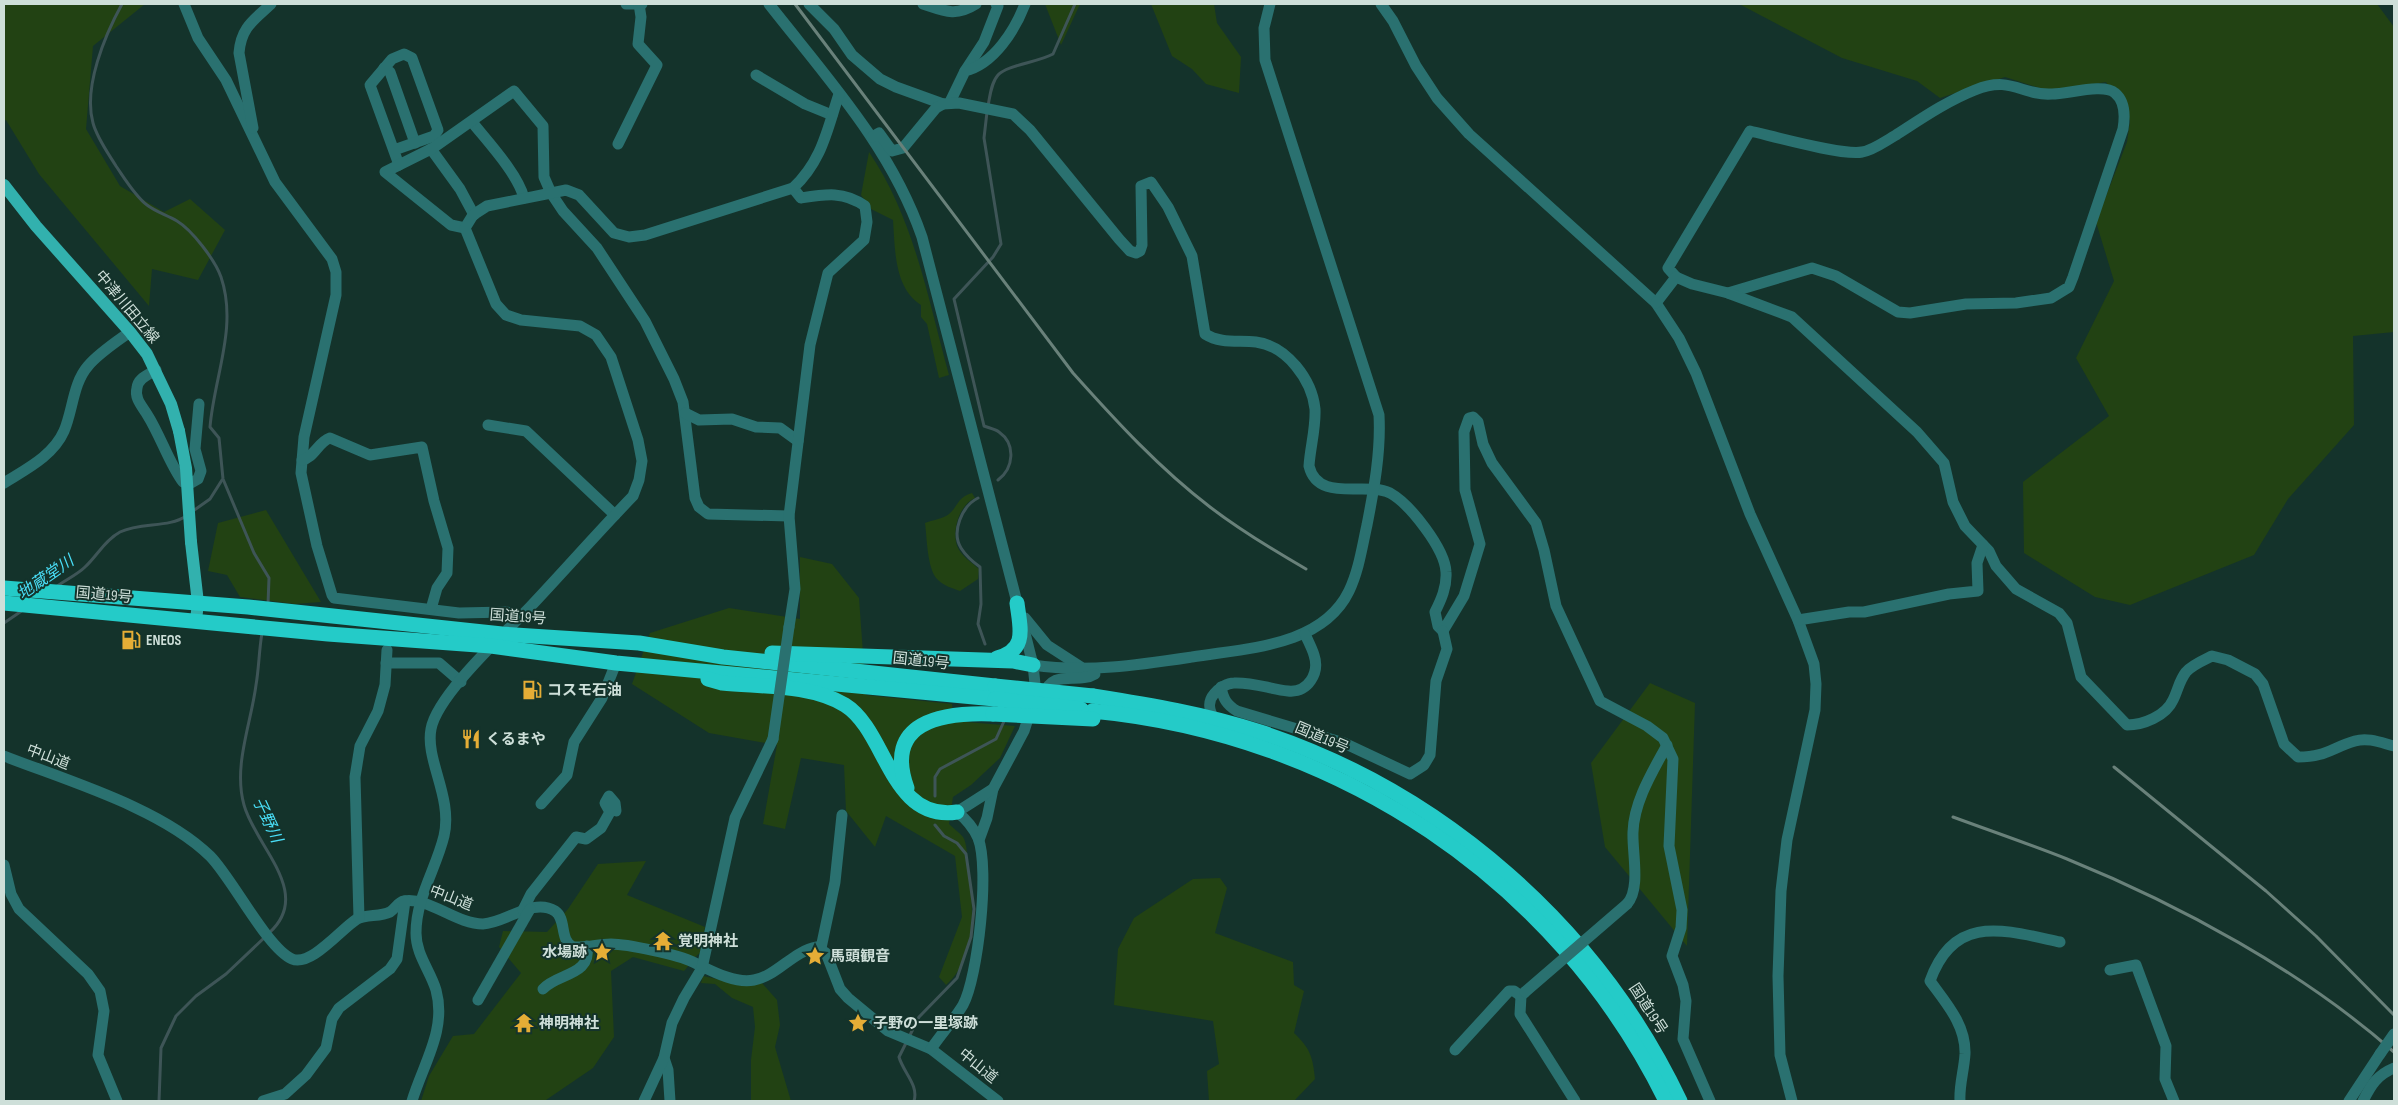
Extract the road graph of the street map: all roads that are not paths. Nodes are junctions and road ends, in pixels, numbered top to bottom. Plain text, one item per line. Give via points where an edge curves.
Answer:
1 (184, 4) edge
2 (271, 4) edge
3 (626, 4) edge
4 (640, 4) edge
5 (769, 4) edge
6 (809, 4) edge
7 (923, 4) edge
8 (976, 4) edge
9 (996, 4) edge
10 (1025, 4) edge
11 (1381, 4) edge
12 (1265, 6) edge
13 (384, 68) junction
14 (965, 72) junction
15 (756, 75) dead end
16 (839, 94) junction
17 (946, 103) junction
18 (832, 115) junction
19 (472, 122) junction
20 (254, 137) junction
21 (872, 138) junction
22 (415, 143) junction
23 (618, 144) dead end
24 (431, 149) junction
25 (394, 150) junction
26 (399, 165) junction
27 (4, 185) edge
28 (792, 188) junction
29 (551, 193) junction
30 (524, 198) junction
31 (474, 215) junction
32 (465, 228) junction
33 (1676, 277) junction
34 (1728, 294) junction
35 (1656, 302) junction
36 (130, 332) junction
37 (156, 370) junction
38 (200, 404) dead end
39 (685, 414) junction
40 (488, 425) dead end
41 (798, 441) junction
42 (302, 460) junction
43 (4, 483) edge
44 (1374, 489) junction
45 (615, 515) junction
46 (788, 516) junction
47 (1983, 545) junction
48 (7, 588) edge
49 (4, 603) edge
50 (198, 603) junction
51 (1017, 603) junction
52 (431, 609) junction
53 (518, 618) junction
54 (196, 620) junction
55 (1798, 620) junction
56 (1443, 631) junction
57 (502, 634) junction
58 (1305, 634) junction
59 (638, 643) junction
60 (491, 646) junction
61 (387, 650) dead end
62 (988, 660) junction
63 (386, 663) junction
64 (616, 663) junction
65 (1033, 665) junction
66 (664, 667) junction
67 (1085, 669) junction
68 (1100, 670) junction
69 (460, 682) junction
70 (1221, 688) junction
71 (994, 700) junction
72 (1093, 709) junction
73 (1214, 719) junction
74 (1021, 737) junction
75 (1667, 745) junction
76 (2394, 746) edge
77 (4, 756) edge
78 (993, 789) junction
79 (910, 794) junction
80 (541, 804) dead end
81 (616, 812) dead end
82 (957, 812) junction
83 (842, 815) dead end
84 (979, 840) junction
85 (4, 865) edge
86 (405, 901) junction
87 (420, 902) junction
88 (526, 910) junction
89 (359, 918) junction
90 (2060, 942) dead end
91 (587, 946) junction
92 (821, 948) junction
93 (702, 968) junction
94 (2110, 970) dead end
95 (543, 989) dead end
96 (1523, 994) junction
97 (478, 1000) dead end
98 (2394, 1034) edge
99 (931, 1049) junction
100 (1455, 1050) dead end
101 (664, 1058) junction
102 (2394, 1068) edge
103 (117, 1101) edge
104 (263, 1101) edge
105 (412, 1101) edge
106 (644, 1101) edge
107 (670, 1101) edge
108 (998, 1101) edge
109 (1575, 1101) edge
110 (1666, 1101) edge
111 (1680, 1101) edge
112 (1710, 1101) edge
113 (1792, 1101) edge
114 (1960, 1101) edge
115 (2174, 1101) edge
116 (2349, 1101) edge
117 (2363, 1101) edge

1 - 20 street via 198,38 226,80
2 - 20 street via 244,30 240,42 239,53
3 - 4 street
4 - 23 street via 638,44 657,65
5 - 16 street
6 - 17 street via 834,29 852,55 880,79
7 - 8 street via 950,13
9 - 14 street via 998,6 984,42
10 - 14 street via 1012,31 993,54
11 - 35 street via 1437,98 1469,134
12 - 44 street via 1266,60 1379,416 1380,439
13 - 22 street via 390,72
13 - 22 street via 392,59 404,54 412,58 438,130 434,136
13 - 25 street via 370,84
14 - 17 street
15 - 18 street via 805,104
16 - 18 street
16 - 21 street
17 - 21 street via 936,108 903,148 892,151 879,134
17 - 44 street via 1006,111 1020,119 1119,239 1136,253 1142,245 1141,186 1150,182 1168,207 1192,256 1205,334 1215,340 1257,342 1284,352 1305,382 1314,403 1311,475 1329,487
18 - 28 street via 819,154 808,174
19 - 24 street
19 - 29 street via 514,91 542,126 544,177
19 - 30 street via 504,163
20 - 42 street via 275,182 328,250 336,272 336,295 304,437
21 - 51 street via 900,182 922,237
22 - 25 street
24 - 26 street
24 - 31 street
25 - 26 street
26 - 32 street via 385,172 451,226
27 - 36 main road, 中津川田立線
28 - 29 street via 645,235 629,237 614,233 579,195 566,190
28 - 41 street via 801,198 833,193 853,197 865,206 867,222 864,240 828,274 810,345
29 - 30 street
29 - 39 street via 563,212 597,248 645,321 674,379
30 - 31 street via 487,206
31 - 32 street
32 - 45 street via 496,304 506,315 521,320 580,326 596,335 611,357 642,461 633,496
33 - 34 street
33 - 34 street via 1668,268 1750,131 1862,152 1953,100 1996,84 2011,84 2039,94 2108,89 2123,104 2123,129 2073,277 2069,287 2051,298 2016,303 1966,304 1929,312 1898,312 1836,276 1812,268
33 - 35 street
34 - 47 street via 1792,317 1917,432 1944,463 1953,502 1965,526
35 - 55 street via 1696,373 1750,514
36 - 37 main road, 中津川田立線
36 - 43 street via 88,366 80,378 64,432 54,447 38,462
37 - 38 street via 140,380 136,389 138,401 183,482 191,483 198,479 200,471 195,449
37 - 50 main road, 中津川田立線, bridge via 171,404 186,468
39 - 41 street via 699,420 732,419 780,428
39 - 46 street via 694,498 699,508 708,514
40 - 45 street via 526,431
41 - 46 street
42 - 52 street via 301,473 315,536 334,598 393,609
42 - 52 street via 330,438 370,455 422,447 448,548 447,573 437,588
44 - 56 street via 1400,499 1414,514 1443,559 1446,584 1435,612 1438,626
44 - 58 street via 1350,591 1331,616
45 - 53 street
46 - 93 street, bridge via 795,589 773,739 735,818
47 - 55 street via 1977,564 1978,591 1864,612
47 - 76 street via 2016,589 2059,613 2067,623 2081,677 2128,725 2137,725 2160,715 2173,702 2179,681 2188,670 2212,656 2255,674 2263,684 2284,744 2298,757 2317,757 2356,740
48 - 50 highway, 国道19号
49 - 54 highway, 国道19号
50 - 54 main road, 中津川田立線
50 - 57 highway, 国道19号
51 - 62 highway via 1020,635 1016,648 1007,655
51 - 65 street
51 - 67 street via 1028,624 1047,645
52 - 53 street via 459,613 507,612
53 - 57 street
54 - 60 highway, 国道19号
55 - 113 street via 1814,664 1816,710 1787,840 1781,891 1780,1055
56 - 70 street via 1447,649 1436,681 1430,755 1424,765 1410,774 1344,743 1237,710 1228,705
56 - 75 street via 1464,596 1480,544 1465,490 1464,432 1468,420 1473,417 1478,422 1492,463 1536,523 1556,606 1600,701 1647,726
57 - 59 highway, 国道19号
57 - 60 street
58 - 68 street via 1260,646
58 - 70 street via 1315,656 1316,669 1305,688 1290,692 1233,683
59 - 62 highway via 788,654
59 - 71 highway, 国道19号
60 - 64 highway, 国道19号
60 - 69 street
61 - 63 street
62 - 65 highway
63 - 69 street via 439,663
63 - 89 street via 385,685 378,711 360,746 355,777
64 - 66 highway, 国道19号
64 - 80 street via 602,698 574,742 567,775
65 - 67 street
65 - 74 street via 1034,703
66 - 71 highway, 国道19号
66 - 79 highway via 722,682 817,692 835,699 858,716 888,769
67 - 68 street
68 - 74 street via 1092,676 1064,678 1047,686 1033,724
69 - 87 street via 439,709 431,728 431,746 446,812 444,836
70 - 73 street via 1210,701
71 - 72 highway, 国道19号, bridge
71 - 72 highway, bridge
71 - 79 highway via 916,728 901,755 903,777
72 - 73 highway, 国道19号 via 1175,710
72 - 110 highway, 国道19号 via 1185,725 1267,749 1338,778 1413,820 1465,856 1524,905 1549,931 1591,980 1638,1049
73 - 111 highway, 国道19号 via 1298,746 1384,786 1487,856 1526,890 1587,954 1647,1039
74 - 78 street
75 - 96 street, bridge via 1645,786 1633,830 1635,891 1632,899
75 - 112 street via 1673,759 1669,846 1682,910 1681,928 1672,956 1686,1001 1683,1039
77 - 89 street, 中山道 via 132,807 190,840 217,864 273,942 292,959 312,957
78 - 82 street
78 - 84 street
79 - 82 highway via 923,808
81 - 88 street via 615,803 609,796 606,803 610,812 601,828 586,839 576,837 531,894
82 - 84 street
83 - 92 street via 835,882
84 - 99 street via 983,910 971,984 963,1004
85 - 103 street via 11,894 19,909 88,974 100,991 104,1011 98,1055
86 - 87 street, 中山道
86 - 89 street, 中山道 via 381,915
86 - 104 street via 396,959 390,969 339,1008 332,1019 326,1048 306,1074 285,1094
87 - 88 street, 中山道 via 476,924 497,922
87 - 105 street via 417,946 436,988 440,1016 438,1032
88 - 91 street, 中山道 via 541,908 555,911 568,944
88 - 97 street
90 - 114 street via 1990,929 1972,932 1945,951 1936,965 1930,981 1956,1017 1963,1034 1965,1054
91 - 93 street, 中山道 via 611,944 639,948 692,961
91 - 95 street via 586,960 577,972 552,981
92 - 93 street, 中山道 via 803,952 752,980
92 - 99 street, 中山道 via 844,994 888,1031
93 - 101 street via 672,1023
94 - 115 street via 2136,965 2166,1046 2165,1079
96 - 100 street via 1509,991
96 - 109 street via 1519,1006 1523,1021
98 - 116 street, bridge
99 - 108 street, 中山道
101 - 106 street
101 - 107 street
102 - 117 street via 2380,1075

